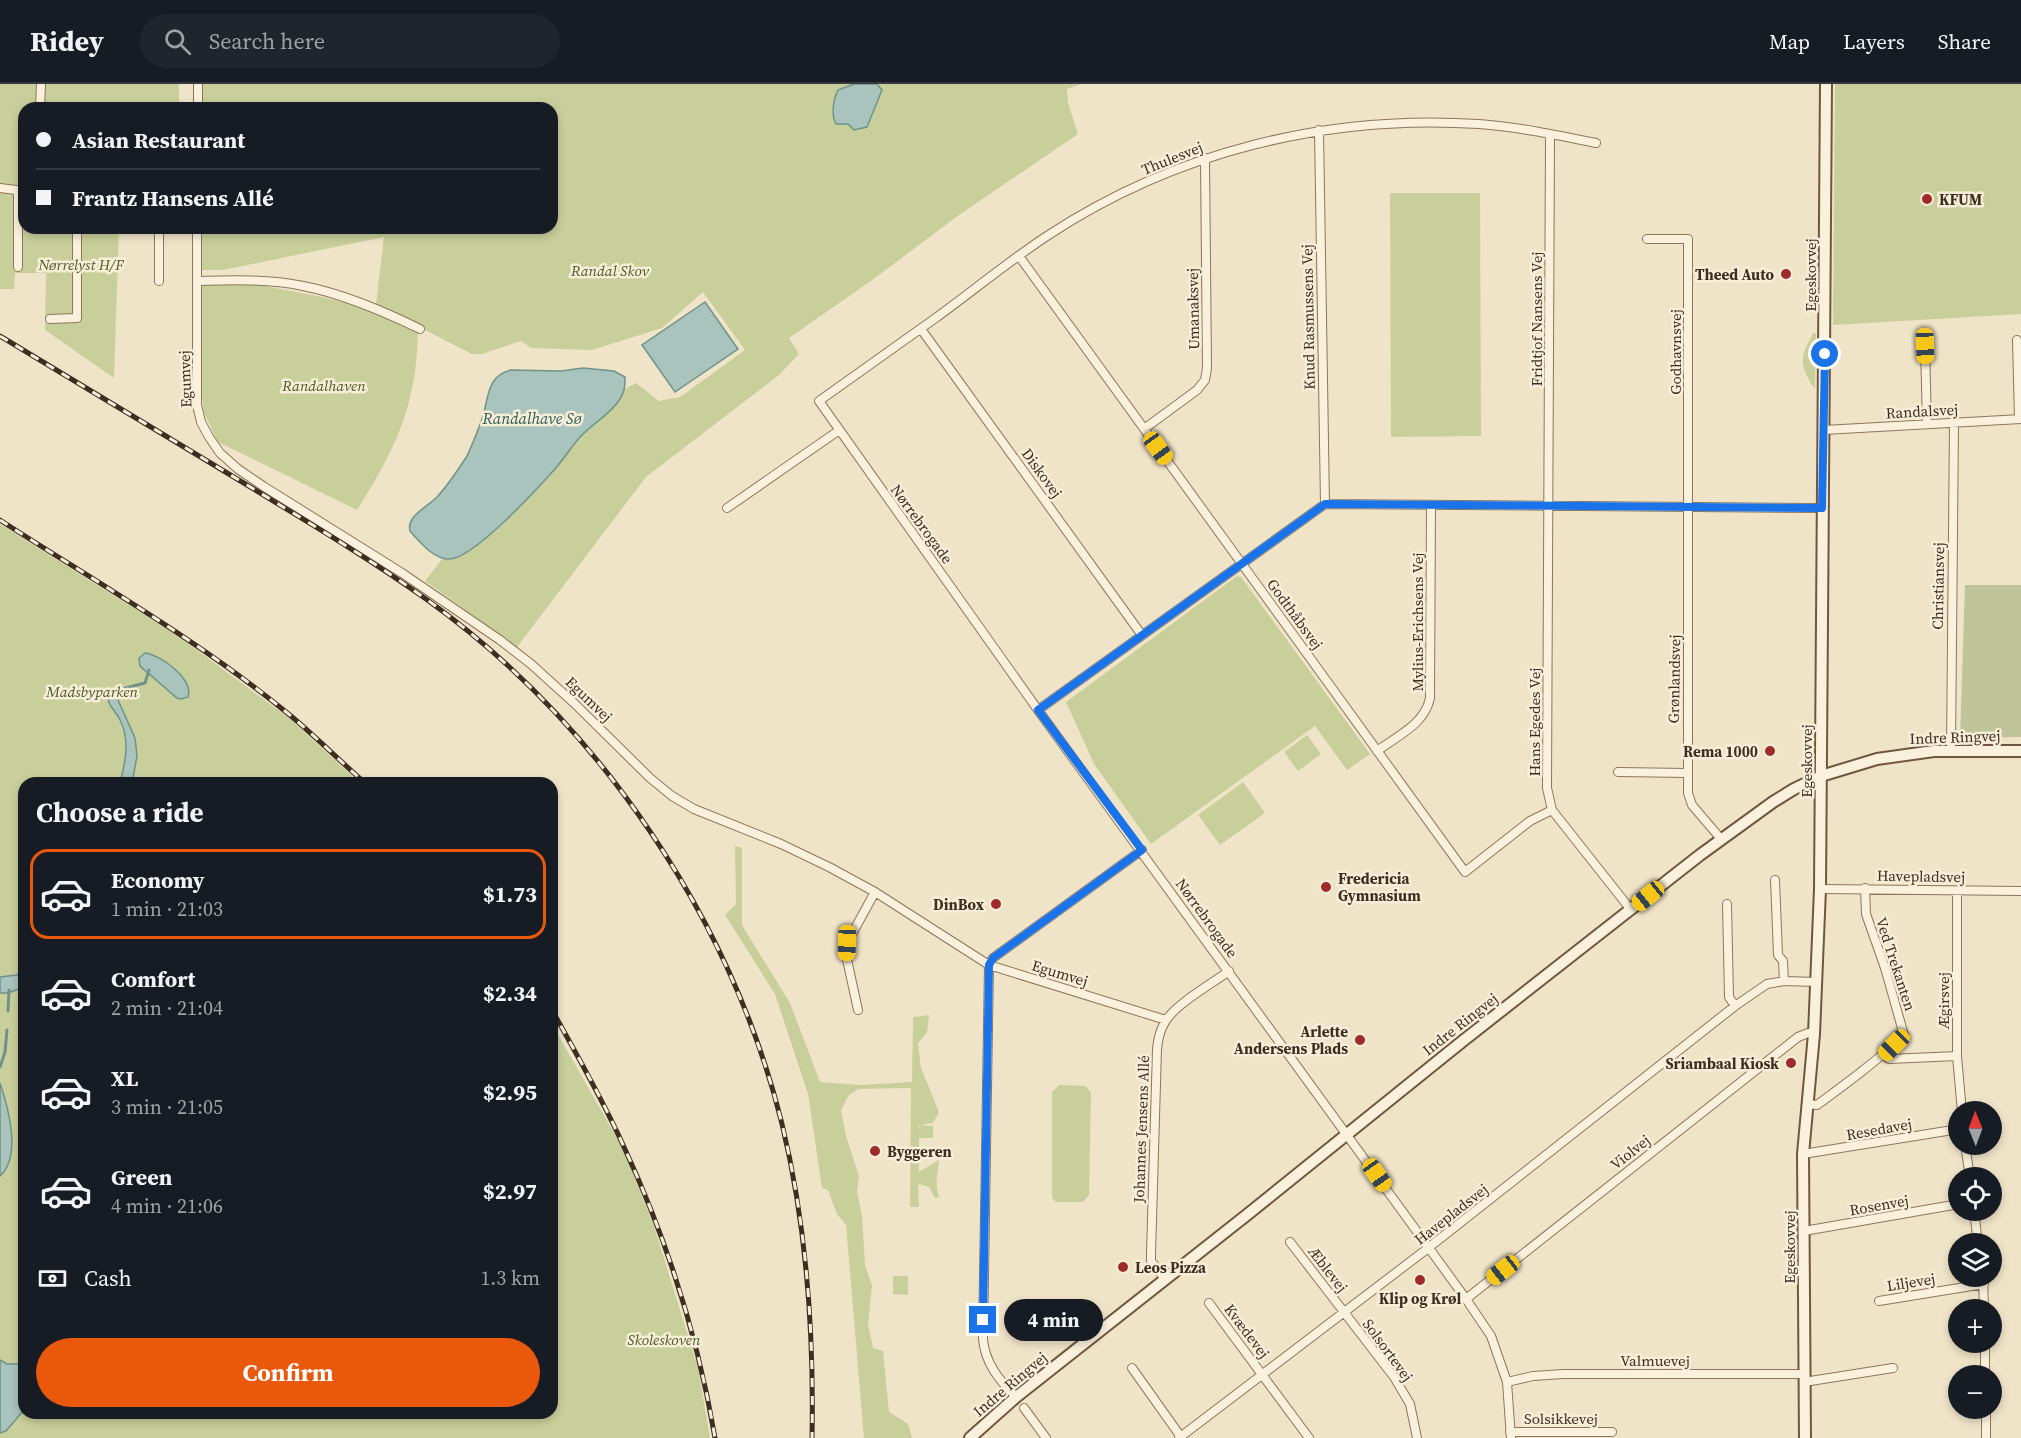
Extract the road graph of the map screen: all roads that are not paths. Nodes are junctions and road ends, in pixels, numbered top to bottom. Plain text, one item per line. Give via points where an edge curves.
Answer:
1 (41, 84) edge
2 (198, 84) edge
3 (1826, 84) edge
4 (40, 102) edge
5 (198, 102) edge
6 (1319, 130) junction
7 (1550, 134) junction
8 (1596, 144) dead end
9 (1204, 158) junction
10 (0, 188) edge
11 (18, 190) edge
12 (19, 234) edge
13 (77, 234) edge
14 (159, 234) edge
15 (197, 234) edge
16 (1647, 239) dead end
17 (1019, 256) junction
18 (18, 267) dead end
19 (159, 281) dead end
20 (197, 281) junction
21 (50, 319) dead end
22 (420, 329) dead end
23 (921, 329) junction
24 (2017, 340) dead end
25 (1925, 346) dead end
26 (819, 401) joint
27 (2020, 419) edge
28 (1954, 423) junction
29 (1927, 424) junction
30 (1144, 429) junction
31 (1824, 430) junction
32 (838, 431) junction
33 (1325, 504) junction
34 (1431, 505) junction
35 (1549, 506) junction
36 (1689, 507) junction
37 (727, 508) dead end
38 (1822, 508) junction
39 (1241, 563) junction
40 (1142, 634) junction
41 (1038, 710) junction
42 (1951, 750) junction
43 (1377, 751) junction
44 (2021, 751) edge
45 (1618, 772) dead end
46 (1687, 773) junction
47 (1821, 776) junction
48 (1552, 810) junction
49 (1721, 840) junction
50 (1142, 850) junction
51 (1775, 880) dead end
52 (1866, 888) junction
53 (1820, 889) junction
54 (1957, 891) junction
55 (2021, 891) edge
56 (875, 892) junction
57 (1727, 904) dead end
58 (1631, 910) junction
59 (989, 965) junction
60 (1229, 971) junction
61 (1784, 981) junction
62 (1817, 982) junction
63 (1735, 1006) junction
64 (858, 1010) dead end
65 (1166, 1020) junction
66 (1814, 1034) junction
67 (1884, 1054) junction
68 (1957, 1056) junction
69 (1961, 1101) edge
70 (1808, 1104) junction
71 (1948, 1131) edge
72 (1346, 1135) junction
73 (1803, 1154) junction
74 (1948, 1206) edge
75 (1804, 1231) junction
76 (1290, 1242) dead end
77 (1428, 1248) junction
78 (1165, 1279) junction
79 (1948, 1287) edge
80 (1466, 1299) junction
81 (1879, 1301) dead end
82 (1209, 1303) dead end
83 (1345, 1313) junction
84 (1132, 1368) dead end
85 (1893, 1368) dead end
86 (1264, 1375) junction
87 (1804, 1378) junction
88 (1507, 1382) junction
89 (1016, 1397) junction
90 (1024, 1408) dead end
91 (1986, 1419) edge
92 (1612, 1432) dead end
93 (1510, 1435) edge
94 (970, 1438) edge
95 (1046, 1438) edge
96 (1180, 1438) edge
97 (1309, 1438) edge
98 (1417, 1438) edge
99 (1805, 1438) edge
100 (1986, 1438) edge

1 - 4 street
2 - 5 street
3 - 31 street, Egeskovvej
6 - 7 street, Thulesvej via 1418,123 1480,124
6 - 9 street, Thulesvej
6 - 33 street, Knud Rasmussens Vej
7 - 8 street, Thulesvej
7 - 35 street, Fridtjof Nansens Vej
9 - 17 street, Thulesvej via 1120,195
9 - 30 street, Umanaksvej via 1205,380
10 - 11 street
12 - 18 street
13 - 21 street via 77,318
14 - 19 street
15 - 20 street, Egumvej
16 - 36 street, Godhavnsvej via 1688,239
17 - 23 street, Thulesvej
17 - 30 street, Godthåbsvej
20 - 22 street via 242,280 304,286 364,304
20 - 56 street, Egumvej via 197,405 201,422 220,453 262,486 384,561 500,640 531,664 672,796 694,809 781,844
23 - 26 street, Thulesvej
23 - 40 street, Diskovej
24 - 27 street
25 - 29 street
26 - 32 street, Nørrebrogade
27 - 28 street, Randalsvej
28 - 29 street, Randalsvej
28 - 42 street, Christiansvej
29 - 31 street, Randalsvej
30 - 39 street, Godthåbsvej
31 - 38 street, Egeskovvej
32 - 37 street
32 - 41 street, Nørrebrogade
33 - 34 street
33 - 39 street
34 - 35 street
34 - 43 street, Mylius-Erichsens Vej via 1428,708 1421,719
35 - 36 street
35 - 48 street, Hans Egedes Vej via 1547,788
36 - 38 street
36 - 46 street, Grønlandsvej
38 - 47 street, Egeskovvej
39 - 40 street
39 - 43 street, Godthåbsvej
40 - 41 street
41 - 50 street, Nørrebrogade
42 - 44 street, Indre Ringvej
42 - 47 street, Indre Ringvej via 1877,759
43 - 48 street, Godthåbsvej via 1465,872 1530,821
45 - 46 street
46 - 49 street, Grønlandsvej via 1692,805
47 - 49 street, Indre Ringvej via 1794,789
47 - 53 street, Egeskovvej
48 - 58 street, Hans Egedes Vej
49 - 58 street, Indre Ringvej
50 - 59 street via 993,958
50 - 60 street, Nørrebrogade
51 - 61 street via 1778,955 1783,961
52 - 53 street, Havepladsvej
52 - 54 street, Havepladsvej
52 - 67 street, Ved Trekanten via 1866,914 1904,1035
53 - 62 street, Egeskovvej
54 - 55 street, Havepladsvej
54 - 68 street, Ægirsvej
56 - 59 street, Egumvej
56 - 64 street via 847,943
57 - 63 street via 1729,998
58 - 72 street, Indre Ringvej
59 - 65 street, Egumvej
59 - 89 street via 983,1339 988,1362
60 - 65 street
60 - 72 street, Nørrebrogade
61 - 62 street, Havepladsvej
61 - 63 street, Havepladsvej via 1767,984
62 - 66 street, Egeskovvej
63 - 77 street, Havepladsvej
65 - 78 street, Johannes Jensens Allé via 1157,1049 1151,1254 1151,1261
66 - 70 street, Egeskovvej
66 - 80 street, Violvej via 1798,1037
67 - 68 street via 1889,1059
67 - 70 street, Ved Trekanten via 1817,1105
68 - 69 street, Ægirsvej
70 - 73 street, Egeskovvej
71 - 73 street, Resedavej
72 - 77 street, Nørrebrogade
72 - 78 street, Indre Ringvej
73 - 75 street, Egeskovvej
74 - 75 street, Rosenvej
75 - 87 street, Egeskovvej
76 - 83 street, Æblevej
77 - 80 street, Nørrebrogade
77 - 83 street, Havepladsvej
78 - 89 street, Indre Ringvej
79 - 81 street, Liljevej
80 - 88 street, Nørrebrogade via 1491,1336
82 - 86 street, Kvædevej
83 - 86 street, Havepladsvej
83 - 98 street, Solsortevej via 1410,1404
84 - 96 street
85 - 87 street, Valmuevej
86 - 96 street, Havepladsvej
86 - 97 street, Kvædevej
87 - 88 street, Valmuevej via 1563,1374
87 - 99 street, Egeskovvej
88 - 93 street, Nørrebrogade
89 - 94 street, Indre Ringvej
90 - 95 street
91 - 100 street
92 - 93 street, Solsikkevej

